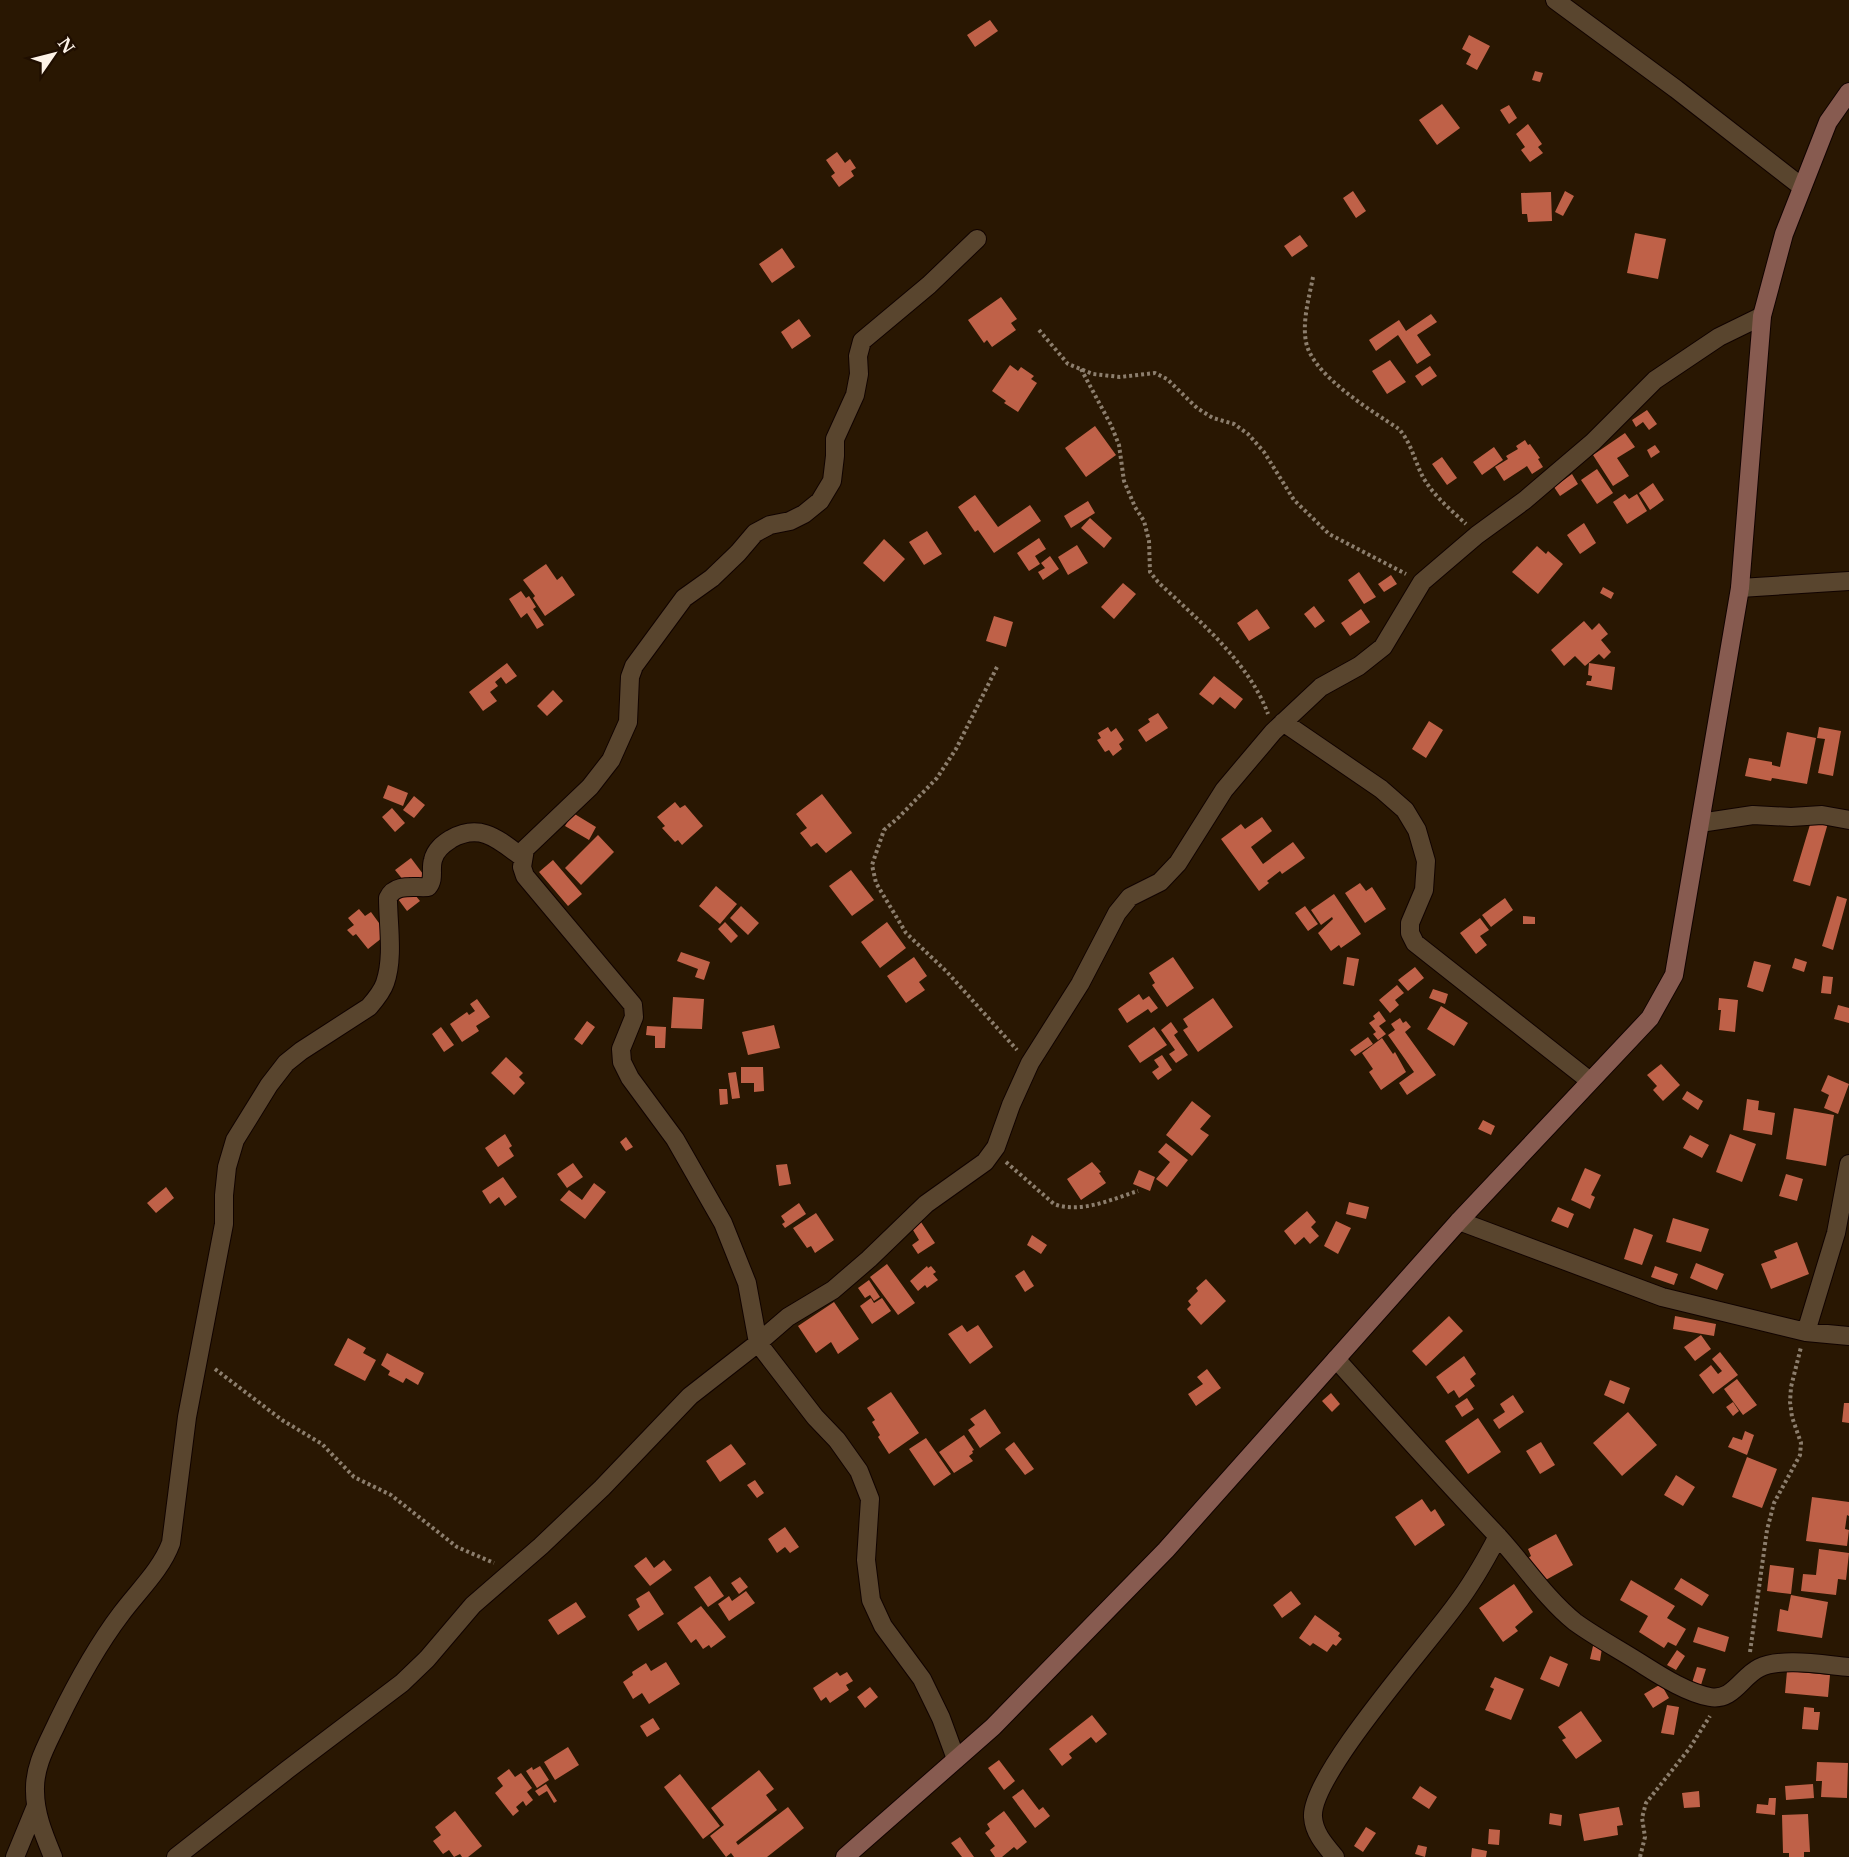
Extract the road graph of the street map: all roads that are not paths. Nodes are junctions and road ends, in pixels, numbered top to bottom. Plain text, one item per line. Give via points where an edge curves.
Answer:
1 (1555, 0) edge
2 (1849, 92) edge
3 (1802, 187) junction
4 (977, 239) dead end
5 (1762, 316) junction
6 (1849, 581) edge
7 (1740, 588) junction
8 (1278, 727) junction
9 (1849, 820) edge
10 (1700, 823) junction
11 (523, 858) junction
12 (1590, 1081) junction
13 (1849, 1164) edge
14 (1459, 1221) junction
15 (1806, 1332) junction
16 (1849, 1336) edge
17 (759, 1343) junction
18 (1336, 1359) junction
19 (1498, 1536) junction
20 (1849, 1667) edge
21 (956, 1760) junction
22 (36, 1806) junction
23 (15, 1857) edge
24 (53, 1857) edge
25 (176, 1857) edge
26 (846, 1857) edge
27 (1335, 1857) edge

1 - 3 street
2 - 3 main road via 1828,122
3 - 5 main road via 1784,234
4 - 11 street via 862,341 855,395 835,439 832,481 820,501 804,514 755,533 712,578 684,598 634,666 628,722 610,760 591,787 525,849
5 - 7 main road
5 - 8 street via 1719,338 1655,380 1593,442 1422,582 1383,647 1321,687
6 - 7 street
7 - 10 main road
8 - 12 street via 1381,789 1405,810 1417,830 1426,861 1424,890 1410,923 1415,944
8 - 17 street via 1224,790 1178,863 1160,882 1130,897 1117,913 1080,984 1030,1064 992,1155 926,1204 833,1290 788,1317
9 - 10 street via 1822,815 1753,815
10 - 12 main road via 1674,975 1650,1018
11 - 17 street via 525,876 633,1005 634,1017 621,1049 622,1062 675,1138 723,1223 747,1283
11 - 22 street via 495,837 475,831 461,833 443,844 433,858 432,882 428,887 397,888 391,892 388,966 379,994 369,1007 286,1063 236,1140 227,1167 224,1224 187,1417 171,1543 165,1559 110,1629 70,1696 39,1762
12 - 14 main road
13 - 15 street via 1836,1233
14 - 15 street via 1662,1298
14 - 18 main road
15 - 16 street
17 - 21 street via 859,1471 870,1499 866,1560 871,1600 883,1626 922,1679
17 - 25 street via 690,1396 593,1496 473,1605 402,1683
18 - 19 street
18 - 21 main road via 1166,1550
19 - 20 street via 1575,1622 1696,1693 1723,1697 1760,1667 1791,1663
19 - 27 street via 1457,1605 1330,1770 1317,1796 1313,1817 1319,1836
21 - 26 main road
22 - 23 street
22 - 24 street

